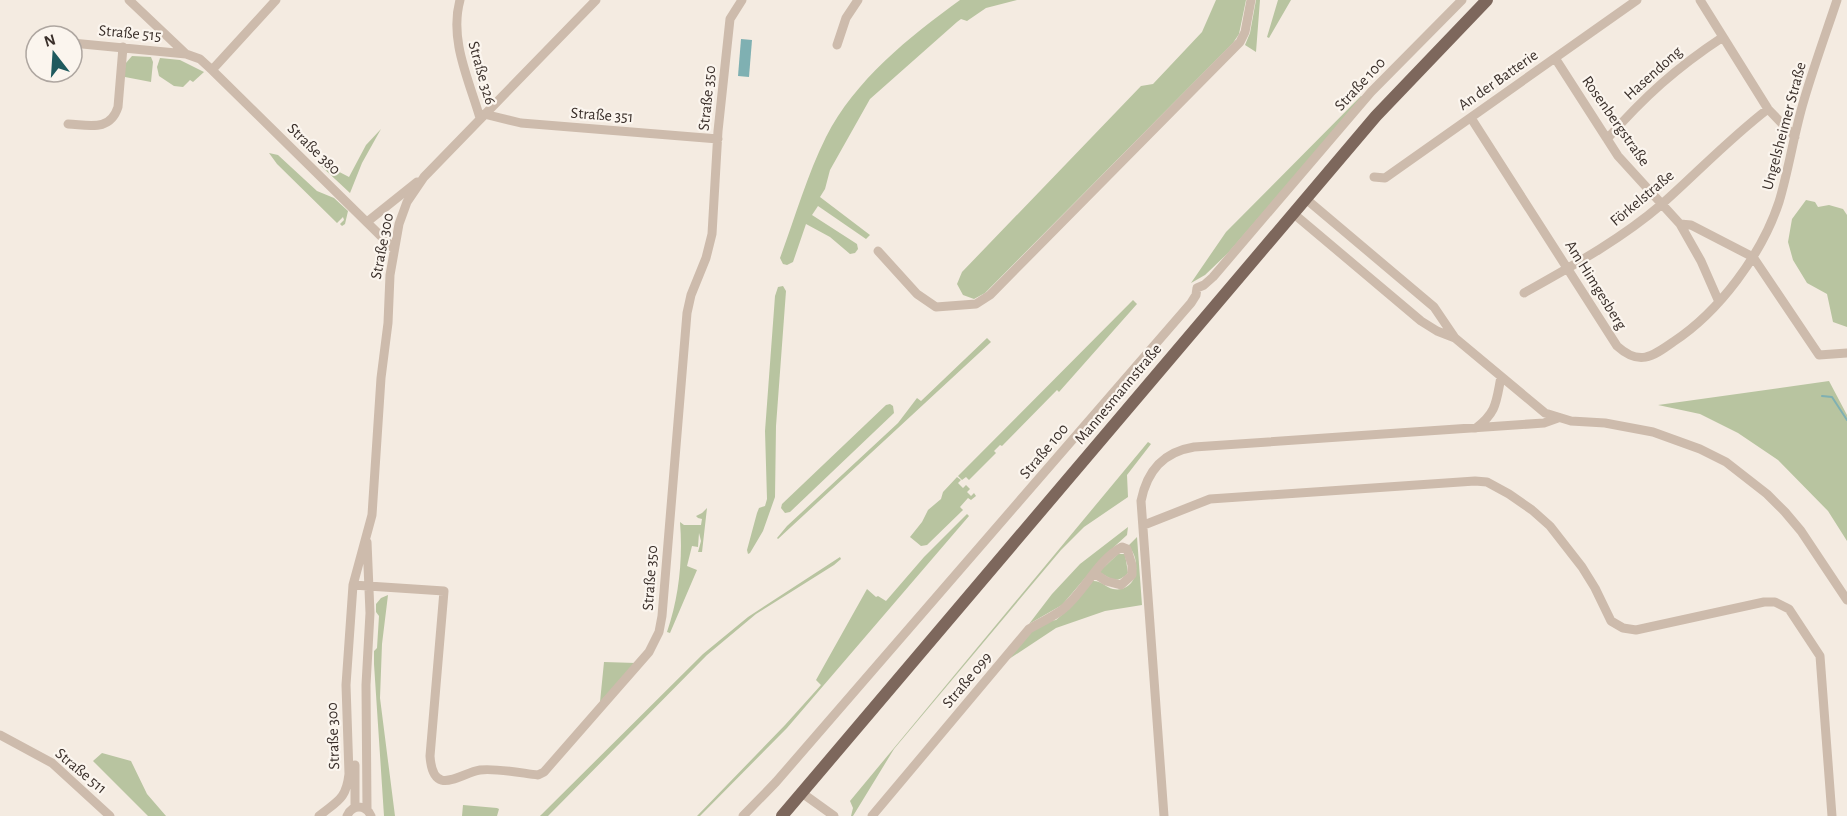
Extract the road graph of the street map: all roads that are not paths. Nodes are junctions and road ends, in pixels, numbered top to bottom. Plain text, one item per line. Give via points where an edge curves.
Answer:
1 (129, 0) edge
2 (460, 0) edge
3 (596, 0) edge
4 (742, 0) edge
5 (858, 0) edge
6 (1251, 0) edge
7 (1462, 0) edge
8 (1487, 0) edge
9 (1637, 0) edge
10 (1700, 0) edge
11 (1837, 0) edge
12 (273, 1) edge
13 (1724, 37) junction
14 (84, 44) edge
15 (837, 45) dead end
16 (123, 47) junction
17 (186, 54) junction
18 (1554, 58) junction
19 (212, 70) junction
20 (1768, 109) junction
21 (482, 116) junction
22 (1471, 118) junction
23 (68, 124) dead end
24 (1795, 137) junction
25 (1608, 139) junction
26 (718, 140) junction
27 (424, 177) junction
28 (1374, 177) dead end
29 (1306, 199) junction
30 (1661, 204) junction
31 (1294, 214) junction
32 (367, 222) junction
33 (1680, 224) junction
34 (394, 249) junction
35 (878, 251) dead end
36 (1753, 257) junction
37 (1568, 268) junction
38 (1524, 293) dead end
39 (1719, 302) junction
40 (1455, 339) junction
41 (1847, 353) edge
42 (1501, 377) junction
43 (1558, 418) junction
44 (1476, 428) junction
45 (1144, 525) junction
46 (367, 537) junction
47 (1094, 573) junction
48 (353, 585) junction
49 (369, 586) junction
50 (1847, 600) edge
51 (346, 685) junction
52 (0, 735) edge
53 (802, 793) junction
54 (355, 807) junction
55 (369, 812) edge
56 (110, 816) edge
57 (319, 816) edge
58 (347, 816) edge
59 (743, 816) edge
60 (782, 816) edge
61 (834, 816) edge
62 (872, 816) edge
63 (1164, 816) edge
64 (1832, 816) edge

1 - 17 street
2 - 21 street, Straße 326 via 455,20 457,41
3 - 21 street, Straße 300
4 - 26 street, Straße 350 via 730,19
5 - 15 street via 846,18
6 - 35 street via 1240,42 990,295 976,304 936,307 916,294
7 - 59 street, Straße 100 via 1371,92 1212,277 1197,288 1191,303 777,782
8 - 29 main road, Mannesmannstraße via 1376,116
9 - 18 street, An der Batterie
10 - 13 street
11 - 24 street, Ungelsheimer Straße
12 - 19 street
13 - 20 street
13 - 25 street, Hasendong via 1665,79
14 - 16 street, Straße 515
16 - 17 street, Straße 515
16 - 23 street via 115,116 97,126
17 - 19 street, Straße 380 via 200,59
18 - 22 street, An der Batterie
18 - 25 street, Rosenbergstraße
19 - 32 street, Straße 380
20 - 24 street
20 - 30 street, Förkelstraße
21 - 26 street, Straße 351 via 521,123
21 - 27 street, Straße 300
22 - 28 street, An der Batterie via 1385,178
22 - 37 street, Am Himgesberg
24 - 36 street, Ungelsheimer Straße via 1778,203
25 - 30 street, Rosenbergstraße via 1631,172
26 - 49 street, Straße 350 via 712,234 687,313 662,616 659,632 645,657 544,772 538,775 479,770 461,778 440,779 430,766 430,756 444,591
27 - 32 street
27 - 34 street, Straße 300 via 406,202
29 - 31 main road, Mannesmannstraße
29 - 40 street via 1434,308
30 - 33 street, Rosenbergstraße
30 - 37 street, Förkelstraße via 1615,240
31 - 40 street via 1421,321
31 - 53 main road, Mannesmannstraße
32 - 34 street, Straße 380
33 - 36 street, Rosenbergstraße via 1691,225
33 - 39 street, Rosenbergstraße
34 - 46 street, Straße 300
36 - 39 street, Am Himgesberg
36 - 41 street via 1819,355
37 - 38 street, Förkelstraße
37 - 39 street, Am Himgesberg via 1617,346 1636,358 1652,356 1681,338
40 - 42 street
42 - 43 street via 1536,407
42 - 44 street via 1494,407 1488,419
43 - 44 street via 1544,423
43 - 50 street via 1653,432 1726,462 1790,518
44 - 45 street via 1182,449 1149,474 1141,501
45 - 63 street
45 - 64 street via 1210,499 1487,482 1550,526 1582,567 1611,621 1623,628 1636,630 1775,602 1789,609 1820,656
46 - 48 street, Straße 300
46 - 49 street, Straße 300
47 - 47 street, Straße 099 via 1117,550 1127,549 1132,575 1121,585
47 - 62 street, Straße 099 via 1064,609 1029,629
48 - 49 street, Straße 350
48 - 51 street, Straße 300
49 - 55 street, Straße 300
51 - 54 street via 353,732
51 - 57 street, Straße 300 via 348,786 337,804
52 - 56 street, Straße 511 via 52,763
53 - 60 main road, Mannesmannstraße
53 - 61 street
54 - 55 street
54 - 58 street

